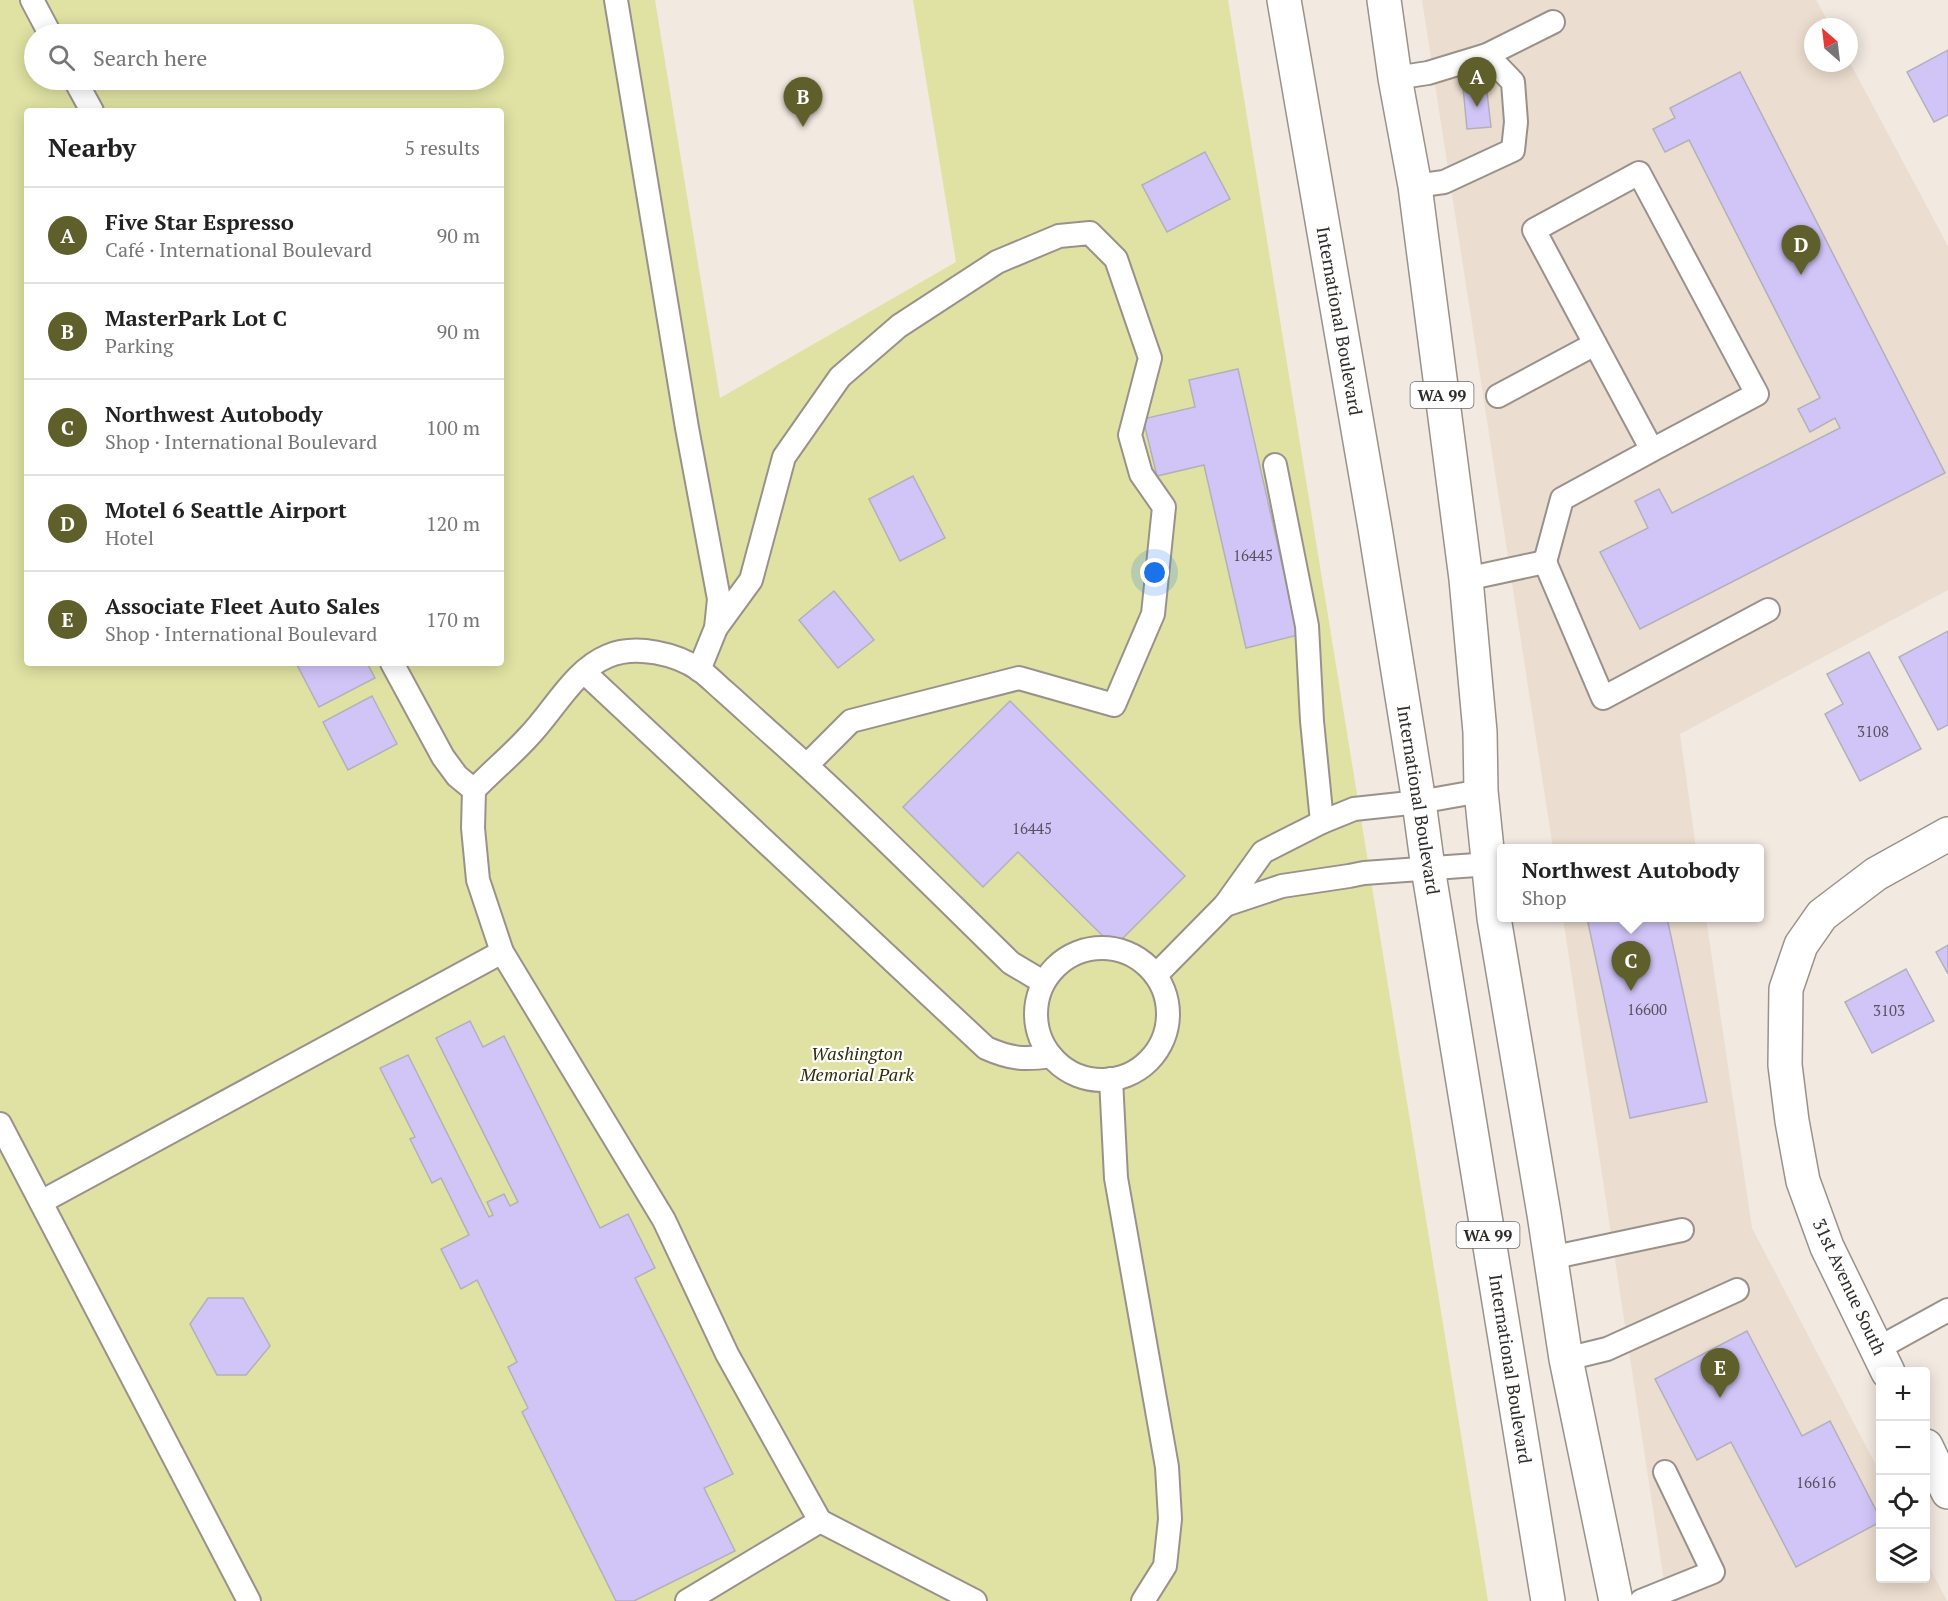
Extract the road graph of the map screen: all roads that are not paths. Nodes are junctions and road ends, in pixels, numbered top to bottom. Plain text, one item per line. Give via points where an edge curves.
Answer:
1 (32, 0) edge
2 (616, 0) edge
3 (1284, 0) edge
4 (1384, 0) edge
5 (1553, 22) dead end
6 (45, 24) edge
7 (1487, 55) junction
8 (1395, 78) junction
9 (80, 90) edge
10 (90, 108) edge
11 (1415, 186) junction
12 (1595, 344) junction
13 (1498, 396) dead end
14 (1652, 450) junction
15 (1275, 465) dead end
16 (1545, 562) junction
17 (1466, 579) junction
18 (1768, 610) dead end
19 (716, 628) junction
20 (394, 666) edge
21 (699, 670) junction
22 (584, 672) junction
23 (807, 765) junction
24 (474, 790) junction
25 (1481, 791) junction
26 (1419, 802) junction
27 (1322, 822) junction
28 (1948, 834) edge
29 (1490, 864) junction
30 (1428, 868) junction
31 (1225, 904) junction
32 (502, 952) junction
33 (1156, 975) junction
34 (1043, 982) junction
35 (1051, 1056) junction
36 (1111, 1079) junction
37 (0, 1124) edge
38 (41, 1202) junction
39 (1682, 1230) dead end
40 (1550, 1258) junction
41 (1737, 1290) dead end
42 (1948, 1310) edge
43 (1566, 1359) junction
44 (1883, 1360) edge
45 (1665, 1472) dead end
46 (820, 1521) junction
47 (249, 1601) edge
48 (687, 1601) edge
49 (975, 1601) edge
50 (1143, 1601) edge
51 (1548, 1601) edge
52 (1616, 1601) edge
53 (1641, 1601) edge

1 - 6 lane
2 - 19 lane via 719,599
3 - 26 main road, International Boulevard / WA 99
4 - 8 main road, WA 99
5 - 7 lane
7 - 8 lane via 1428,73
7 - 11 lane via 1513,82 1513,150 1444,182
8 - 11 main road, WA 99
9 - 10 lane
11 - 17 main road, WA 99
12 - 13 lane
12 - 14 lane
12 - 14 lane via 1534,230 1639,173 1757,394
14 - 16 lane via 1562,499
15 - 27 lane via 1307,626
16 - 17 lane
16 - 18 lane via 1603,698
17 - 25 main road, WA 99 via 1480,732
19 - 21 lane
19 - 23 lane via 751,580 784,457 840,377 899,326 997,262 1059,236 1090,233 1116,259 1150,358 1130,435 1141,474 1164,507 1153,614 1114,705 1019,678 851,722
20 - 24 lane via 443,757
21 - 22 lane via 676,658 628,651 608,656
21 - 23 lane
22 - 24 lane via 548,716
22 - 35 lane via 986,1048 1025,1060
23 - 34 lane via 1011,963
24 - 32 lane via 472,828 478,880
25 - 26 lane
25 - 29 main road, WA 99
26 - 27 lane via 1354,808
26 - 30 main road, International Boulevard / WA 99
27 - 31 lane via 1263,852
28 - 44 main road, 31st Avenue South via 1876,874 1822,915 1801,945 1786,989 1785,1065 1803,1181 1827,1247
29 - 30 lane
29 - 40 main road, WA 99 via 1494,918
30 - 31 lane via 1282,886
30 - 51 main road, International Boulevard / WA 99
31 - 33 lane
32 - 38 lane
32 - 46 lane via 664,1220 727,1354
33 - 34 lane via 1141,960 1122,951 1100,948 1077,953 1058,965
33 - 36 lane via 1165,993 1168,1014 1164,1035 1155,1054 1140,1068
34 - 35 lane via 1036,1004 1036,1027
35 - 36 lane via 1080,1077
36 - 50 lane via 1116,1178 1167,1478 1170,1519 1165,1566
37 - 38 lane
38 - 47 lane
39 - 40 lane
40 - 43 main road, WA 99
41 - 43 lane via 1607,1349
42 - 44 lane
43 - 52 main road, WA 99
45 - 53 lane via 1713,1572
46 - 48 lane
46 - 49 lane

